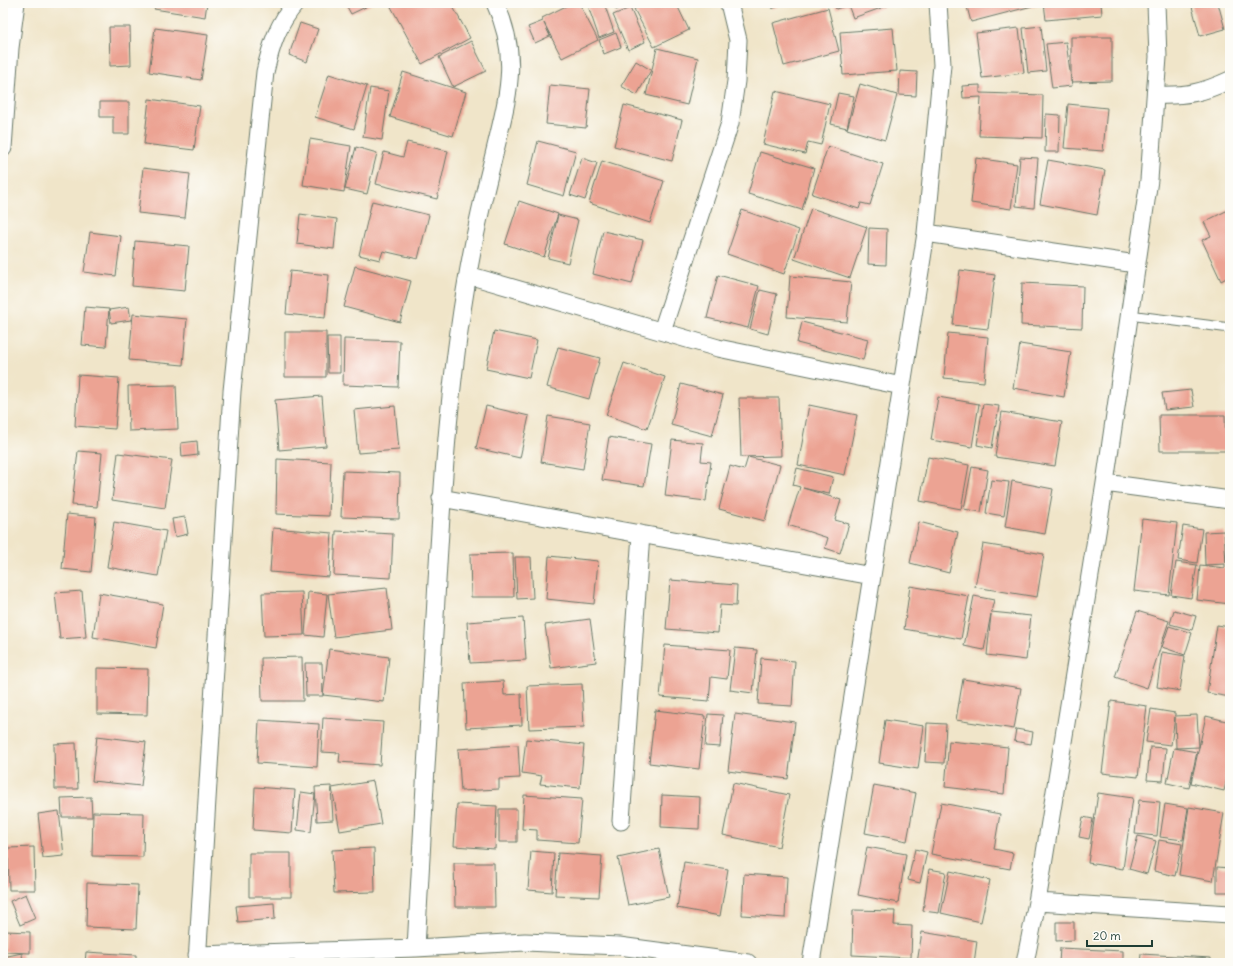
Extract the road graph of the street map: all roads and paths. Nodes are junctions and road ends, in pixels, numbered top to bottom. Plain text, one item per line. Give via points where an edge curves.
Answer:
1 (16, 3) edge
2 (296, 3) edge
3 (495, 3) edge
4 (729, 3) edge
5 (938, 3) edge
6 (1156, 3) edge
7 (1230, 80) edge
8 (1156, 95) junction
9 (3, 148) edge
10 (926, 233) junction
11 (1136, 264) junction
12 (468, 275) junction
13 (1129, 315) junction
14 (1230, 328) edge
15 (662, 331) junction
16 (902, 386) junction
17 (1105, 483) junction
18 (441, 498) junction
19 (1230, 500) edge
20 (641, 534) junction
21 (872, 576) junction
22 (621, 821) dead end
23 (1037, 902) junction
24 (1230, 914) edge
25 (416, 948) junction
26 (197, 959) edge
27 (748, 963) edge
28 (810, 963) edge
29 (1025, 963) edge

1 - 9 street
2 - 26 street via 286,14 272,42 265,72 232,391
3 - 12 street via 504,21 510,56 510,88
4 - 15 street via 738,40 736,82 730,123
5 - 10 street via 942,65
6 - 8 street
7 - 8 street via 1180,96
8 - 11 street via 1149,180
10 - 11 street
10 - 16 street
11 - 13 street
12 - 15 street
12 - 18 street via 452,388
13 - 14 lane
13 - 17 street
15 - 16 street via 718,348
16 - 21 street
17 - 19 street
17 - 23 street
18 - 20 street
18 - 25 street
20 - 21 street
20 - 22 street
21 - 28 street
23 - 24 street
23 - 29 street
25 - 26 street
25 - 27 street via 525,942 611,946

